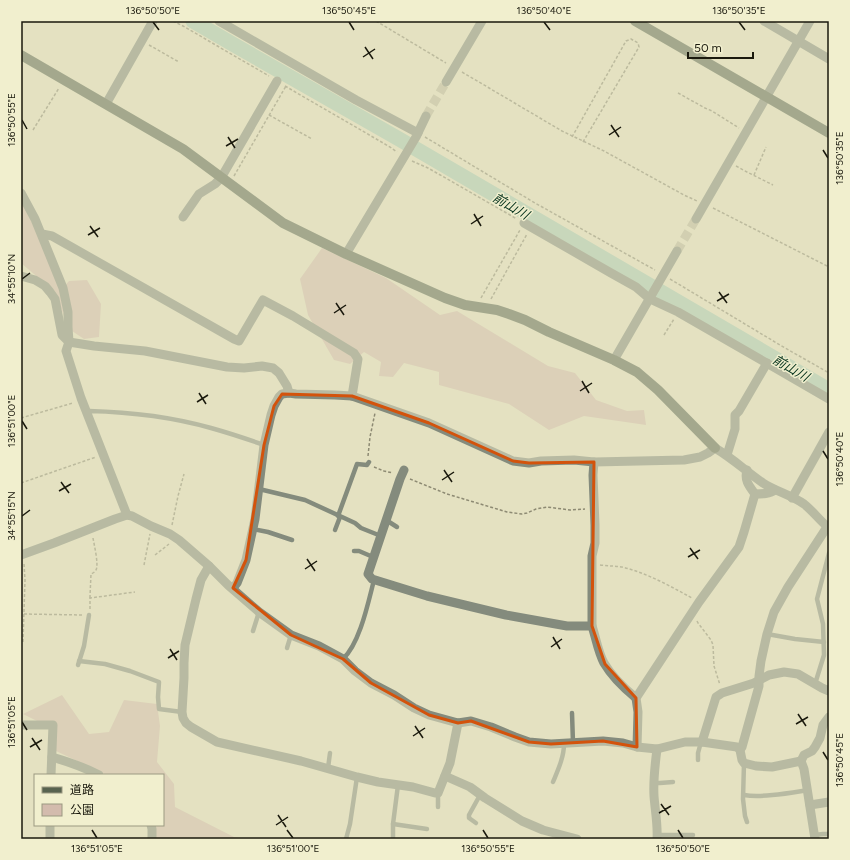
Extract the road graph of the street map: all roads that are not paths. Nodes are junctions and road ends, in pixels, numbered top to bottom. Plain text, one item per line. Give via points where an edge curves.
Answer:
1 (153, 21) edge
2 (218, 21) edge
3 (482, 21) edge
4 (764, 21) edge
5 (810, 21) edge
6 (638, 22) edge
7 (799, 41) junction
8 (21, 55) edge
9 (829, 58) edge
10 (277, 81) road end
11 (446, 82) tunnel mouth
12 (766, 97) junction
13 (106, 104) junction
14 (426, 116) tunnel mouth
15 (829, 133) edge
16 (417, 135) junction
17 (225, 181) junction
18 (21, 193) edge
19 (183, 217) dead end
20 (696, 219) tunnel mouth
21 (528, 225) road end
22 (42, 234) junction
23 (677, 251) tunnel mouth
24 (346, 254) junction
25 (21, 276) edge
26 (651, 296) junction
27 (69, 342) junction
28 (614, 360) junction
29 (766, 363) junction
30 (289, 393) junction
31 (352, 396) junction
32 (829, 399) edge
33 (87, 412) junction
34 (829, 432) edge
35 (264, 445) junction
36 (715, 448) junction
37 (727, 455) junction
38 (369, 462) road end
39 (594, 462) junction
40 (747, 470) junction
41 (403, 473) road end
42 (259, 489) junction
43 (776, 490) junction
44 (755, 494) junction
45 (792, 498) junction
46 (127, 515) junction
47 (339, 516) junction
48 (386, 520) junction
49 (397, 526) dead end
50 (828, 527) edge
51 (253, 528) junction
52 (335, 530) dead end
53 (381, 536) junction
54 (292, 540) dead end
55 (354, 551) dead end
56 (829, 553) edge
57 (22, 554) edge
58 (374, 557) junction
59 (209, 566) junction
60 (374, 580) junction
61 (233, 588) junction
62 (259, 612) junction
63 (89, 615) road end
64 (592, 626) junction
65 (253, 631) dead end
66 (767, 634) junction
67 (291, 635) junction
68 (824, 642) junction
69 (287, 648) dead end
70 (344, 659) junction
71 (759, 680) junction
72 (814, 684) junction
73 (829, 691) edge
74 (636, 698) junction
75 (182, 712) junction
76 (572, 713) dead end
77 (829, 717) edge
78 (458, 723) junction
79 (21, 725) edge
80 (701, 742) junction
81 (573, 743) junction
82 (564, 744) junction
83 (637, 747) junction
84 (657, 749) junction
85 (740, 750) junction
86 (330, 754) dead end
87 (52, 757) junction
88 (698, 760) dead end
89 (801, 761) junction
90 (744, 763) junction
91 (328, 768) junction
92 (51, 774) edge
93 (97, 774) edge
94 (445, 776) junction
95 (357, 777) junction
96 (553, 782) dead end
97 (673, 782) dead end
98 (654, 783) junction
99 (398, 785) junction
100 (808, 790) junction
101 (438, 793) junction
102 (480, 795) junction
103 (744, 795) junction
104 (829, 802) edge
105 (810, 805) junction
106 (438, 807) dead end
107 (747, 822) dead end
108 (476, 823) dead end
109 (393, 824) junction
110 (50, 826) edge
111 (151, 826) edge
112 (427, 829) dead end
113 (829, 834) edge
114 (693, 835) dead end
115 (657, 837) edge
116 (815, 837) edge
117 (50, 839) edge
118 (152, 839) edge
119 (346, 839) edge
120 (393, 839) edge
121 (577, 839) edge

1 - 13 street
2 - 16 street
3 - 11 street
4 - 7 street
5 - 7 street
6 - 12 street
7 - 9 street
7 - 12 street
8 - 13 street
10 - 17 street
12 - 15 street
12 - 20 street
13 - 17 street via 183,149
14 - 16 street
16 - 24 street
17 - 19 street via 199,194
17 - 24 street via 282,223
18 - 22 street
21 - 26 street
22 - 27 street via 63,288 68,312
22 - 31 street via 52,236 239,341 263,300 354,353 358,359
23 - 26 street
24 - 28 street via 445,298 465,305 497,310 525,320
25 - 27 street via 35,280 50,292 55,300 62,335
26 - 28 street
26 - 29 street
27 - 30 street via 145,350 227,366 273,368 279,373
27 - 33 street via 66,351
28 - 36 street via 648,381
29 - 32 street
29 - 37 street via 735,415
30 - 31 street
30 - 35 street via 282,394 274,406
31 - 39 street via 429,423 513,461 529,464 541,461
33 - 35 lane via 116,411 176,420 212,428
33 - 46 street
34 - 45 street
35 - 42 street
36 - 37 street
36 - 39 street via 700,457 684,460
37 - 40 street
38 - 47 lane via 367,465 358,464
39 - 64 street
40 - 43 street
40 - 44 street via 745,476
41 - 48 street
42 - 47 lane via 304,500
42 - 51 street
43 - 44 street
43 - 45 street
44 - 74 street via 739,547 699,602
45 - 50 street via 810,509
46 - 57 street
46 - 59 street via 173,536
47 - 52 lane
47 - 53 lane
48 - 49 lane
48 - 53 street
50 - 66 street via 781,599
51 - 54 lane
51 - 61 street via 246,560
53 - 58 street
55 - 58 lane
56 - 68 lane via 817,599
58 - 60 street via 368,574
59 - 61 street
59 - 75 street via 201,580 185,645
60 - 64 street via 506,615 567,626
60 - 70 lane via 356,640
61 - 62 street
62 - 65 lane
62 - 67 street
63 - 75 lane via 79,663 104,664 159,682 160,709
64 - 74 street via 604,664
66 - 68 lane
66 - 71 street
67 - 69 lane
67 - 70 street
68 - 72 lane via 824,655
70 - 78 street via 354,671 371,683 414,708
71 - 72 street via 776,673 792,672
71 - 80 street via 716,697
71 - 85 street
72 - 73 street
74 - 83 street
75 - 91 street via 183,718 191,728 217,742
76 - 81 lane
77 - 89 street via 812,751 804,755
78 - 82 street via 471,721 529,742
78 - 94 street
79 - 87 street via 53,725
80 - 84 street via 685,742
80 - 85 street via 737,747
80 - 88 lane
81 - 82 street
81 - 83 street via 603,741
82 - 96 lane
83 - 84 street
84 - 98 street
85 - 90 street
86 - 91 lane
87 - 92 street
87 - 93 street via 82,766
89 - 90 street via 772,766
89 - 100 street
90 - 103 lane
91 - 95 street
94 - 101 street
94 - 102 street via 470,787
95 - 99 street
95 - 119 lane
97 - 98 lane
98 - 115 street
99 - 101 street
99 - 109 lane
100 - 103 lane
100 - 105 street
101 - 106 lane
102 - 108 lane via 469,815
102 - 121 street via 522,821
103 - 107 lane
104 - 105 street
105 - 116 street
109 - 112 lane
109 - 120 lane
110 - 117 street
111 - 118 street
113 - 116 lane
114 - 115 lane

